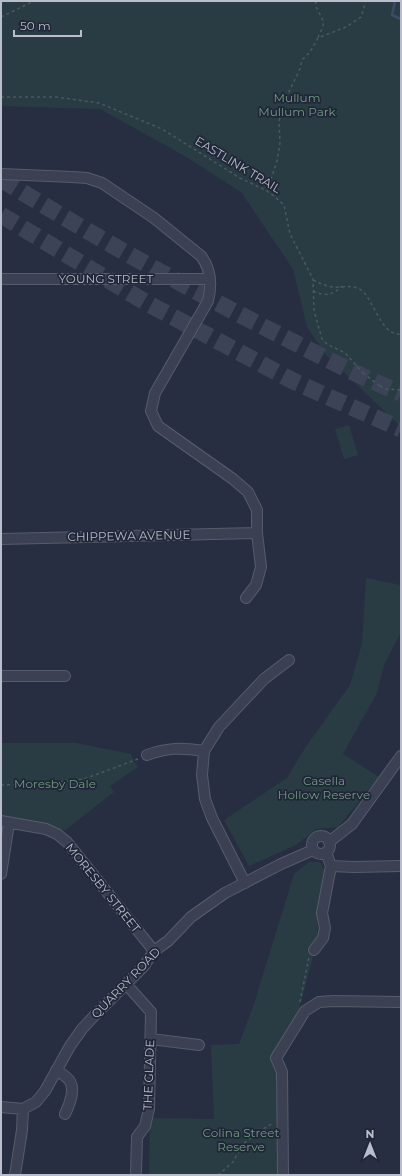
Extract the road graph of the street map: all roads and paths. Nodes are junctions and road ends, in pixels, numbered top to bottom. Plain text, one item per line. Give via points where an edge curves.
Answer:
1 (34, 1) edge
2 (316, 1) edge
3 (366, 1) edge
4 (1, 17) edge
5 (318, 38) junction
6 (1, 97) edge
7 (1, 174) edge
8 (267, 191) junction
9 (1, 279) edge
10 (210, 279) junction
11 (313, 279) junction
12 (342, 286) junction
13 (314, 291) junction
14 (401, 334) edge
15 (401, 390) edge
16 (258, 533) junction
17 (1, 539) edge
18 (246, 598) dead end
19 (289, 660) dead end
20 (1, 676) edge
21 (65, 676) dead end
22 (204, 751) junction
23 (147, 755) joint
24 (401, 756) edge
25 (1, 785) edge
26 (5, 822) edge
27 (329, 842) junction
28 (313, 850) junction
29 (326, 852) junction
30 (331, 866) junction
31 (401, 866) edge
32 (1, 874) edge
33 (245, 883) junction
34 (314, 950) joint
35 (154, 951) junction
36 (126, 984) junction
37 (401, 1002) edge
38 (298, 1008) dead end
39 (151, 1039) junction
40 (199, 1045) dead end
41 (56, 1070) junction
42 (1, 1107) edge
43 (23, 1109) junction
44 (65, 1114) dead end
45 (283, 1117) junction
46 (136, 1172) dead end
47 (15, 1175) edge
48 (218, 1175) edge
49 (283, 1175) edge

1 - 4 path
2 - 5 path via 323,25
3 - 5 path via 361,17 346,27
5 - 8 path via 302,60 279,121 280,143 277,161
6 - 8 path, EASTLINK TRAIL via 56,97 99,103 162,129 240,178
7 - 10 street via 87,178 102,184 154,218 201,256 206,262
8 - 11 path, EASTLINK TRAIL via 284,205 290,234
9 - 10 street, YOUNG STREET
10 - 16 street via 208,301 155,393 151,411 158,426 248,492 257,510
11 - 12 path via 326,286
11 - 13 path, EASTLINK TRAIL
12 - 13 path via 326,295
12 - 14 path via 361,290 379,320 388,329
13 - 15 path, EASTLINK TRAIL, bridge via 314,311 322,338 327,344 345,353 363,373 380,386
16 - 17 street, CHIPPEWA AVENUE
16 - 18 street via 261,567 256,584
19 - 22 street via 264,679 219,727
20 - 21 street
22 - 23 street via 174,748
22 - 33 street via 202,775 205,799
23 - 25 path via 84,779
24 - 27 street via 352,824
26 - 32 street
26 - 35 street, MORESBY STREET via 46,829 67,842
27 - 28 street via 325,837 316,837 312,842
27 - 29 street
28 - 29 street via 321,854
28 - 33 street, QUARRY ROAD
29 - 30 street
30 - 31 street
30 - 34 street via 322,913 325,928 323,938
33 - 35 street, QUARRY ROAD via 204,907
34 - 38 path via 310,953
35 - 36 street, QUARRY ROAD via 144,966
36 - 39 street, THE GLADE via 151,1012
36 - 41 street, QUARRY ROAD via 82,1029
37 - 45 street via 333,1000 318,1002 305,1011 276,1058 282,1072
39 - 40 street
39 - 46 street, THE GLADE via 149,1109 145,1126 137,1137
41 - 43 street, QUARRY ROAD via 36,1102
41 - 44 street via 70,1080 72,1087
42 - 43 street
43 - 47 street
45 - 48 path via 243,1144 233,1162
45 - 49 street

